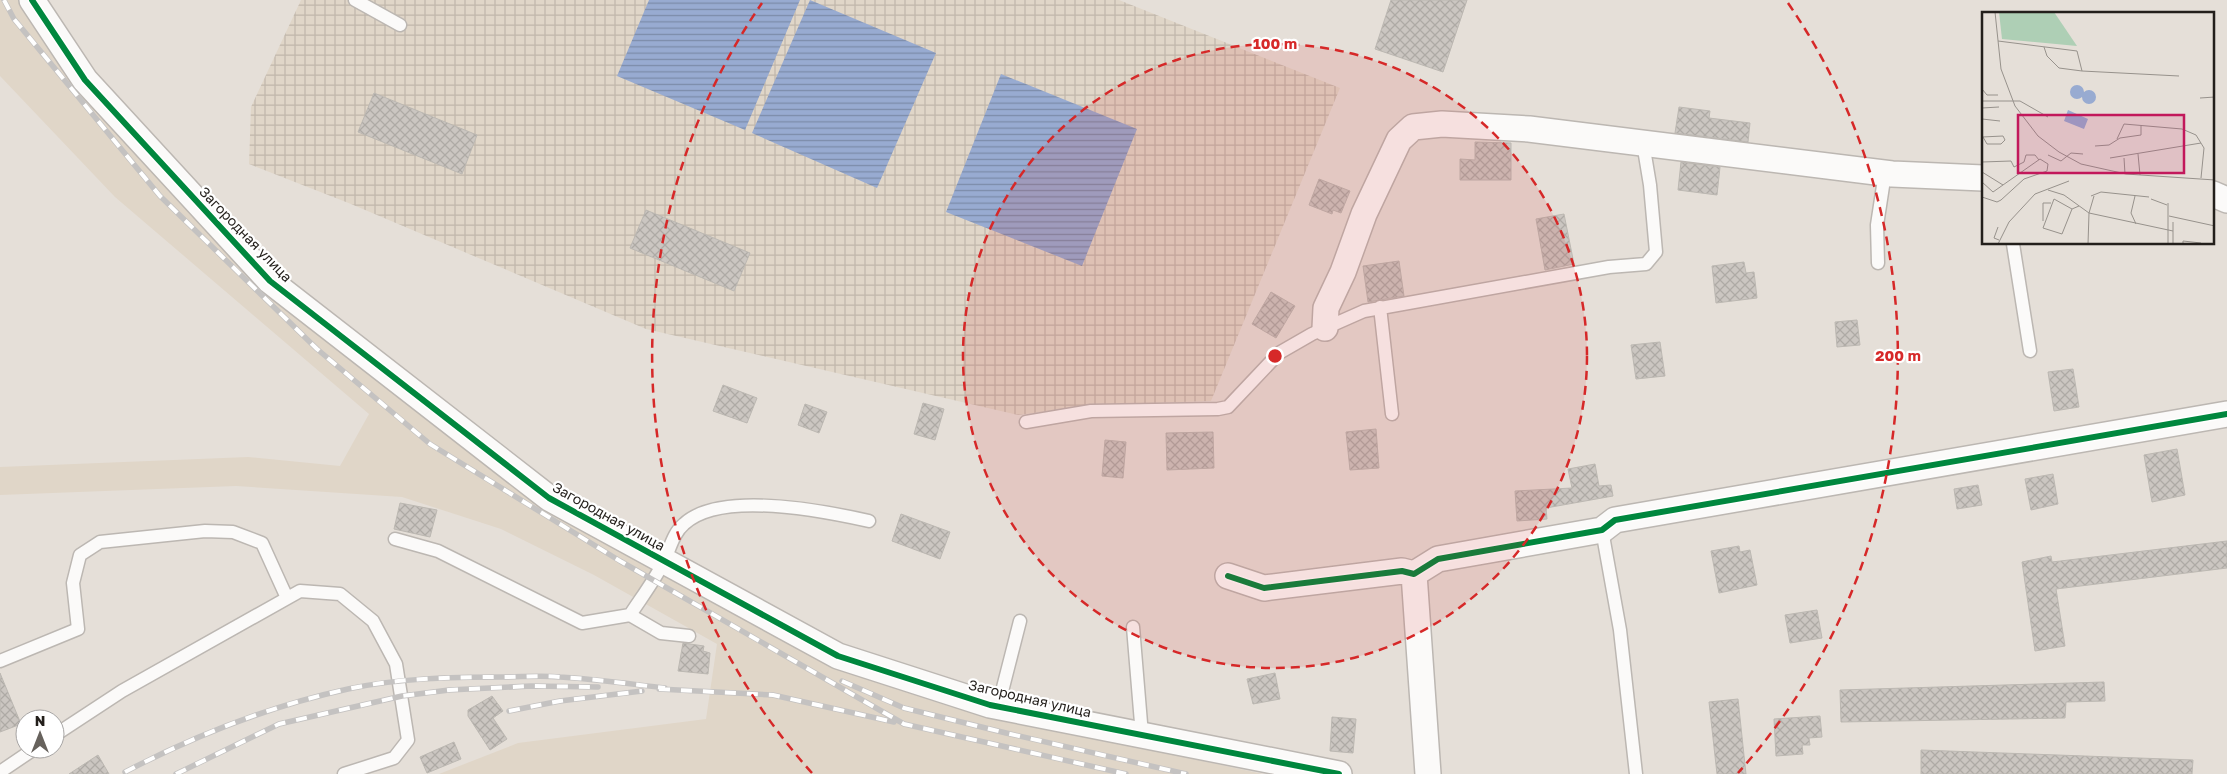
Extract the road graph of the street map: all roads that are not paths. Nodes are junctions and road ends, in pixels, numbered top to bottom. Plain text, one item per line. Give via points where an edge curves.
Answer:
1 (32, 0) edge
2 (355, 0) edge
3 (400, 25) dead end
4 (1643, 143) junction
5 (1885, 173) junction
6 (1982, 178) edge
7 (2214, 194) edge
8 (2227, 200) edge
9 (2013, 245) edge
10 (1878, 263) dead end
11 (1380, 307) junction
12 (1325, 328) junction
13 (2030, 351) dead end
14 (1392, 414) dead end
15 (2227, 414) edge
16 (1026, 422) dead end
17 (869, 521) dead end
18 (1602, 530) junction
19 (395, 539) dead end
20 (664, 562) junction
21 (1414, 574) junction
22 (1228, 576) dead end
23 (287, 598) junction
24 (630, 616) junction
25 (1020, 621) dead end
26 (1133, 627) dead end
27 (690, 636) dead end
28 (0, 661) edge
29 (998, 707) junction
30 (65, 728) edge
31 (1142, 735) junction
32 (22, 759) edge
33 (8, 771) edge
34 (344, 774) edge
35 (1339, 774) edge
36 (1428, 774) edge
37 (1636, 774) edge

1 - 20 street, Загородная улица via 85,80 270,281 548,498
2 - 3 lane
4 - 5 street
4 - 11 lane via 1656,252 1646,264 1610,267
4 - 12 street via 1500,127 1442,124 1413,127 1399,140 1364,214 1326,308
5 - 6 street
5 - 10 lane via 1877,225
7 - 8 street
9 - 13 lane
11 - 12 lane
11 - 14 lane
12 - 16 lane via 1279,353 1228,407 1218,410 1090,411
15 - 18 street via 1615,520
17 - 20 lane via 783,507 711,508 684,524 672,541
18 - 21 street via 1438,559
18 - 37 lane via 1620,630
19 - 24 lane via 438,551 582,623
20 - 24 lane
20 - 29 street, Загородная улица via 838,656
21 - 22 street via 1402,571 1264,588
21 - 36 street
23 - 28 lane via 262,543 233,532 204,531 100,542 80,554 73,583 78,629
23 - 30 lane via 122,691
23 - 34 lane via 300,591 340,594 373,621 396,664 408,740 394,758
24 - 27 lane via 661,633
25 - 29 lane
26 - 31 lane
29 - 31 street, Загородная улица
31 - 35 street, Загородная улица
32 - 33 lane

